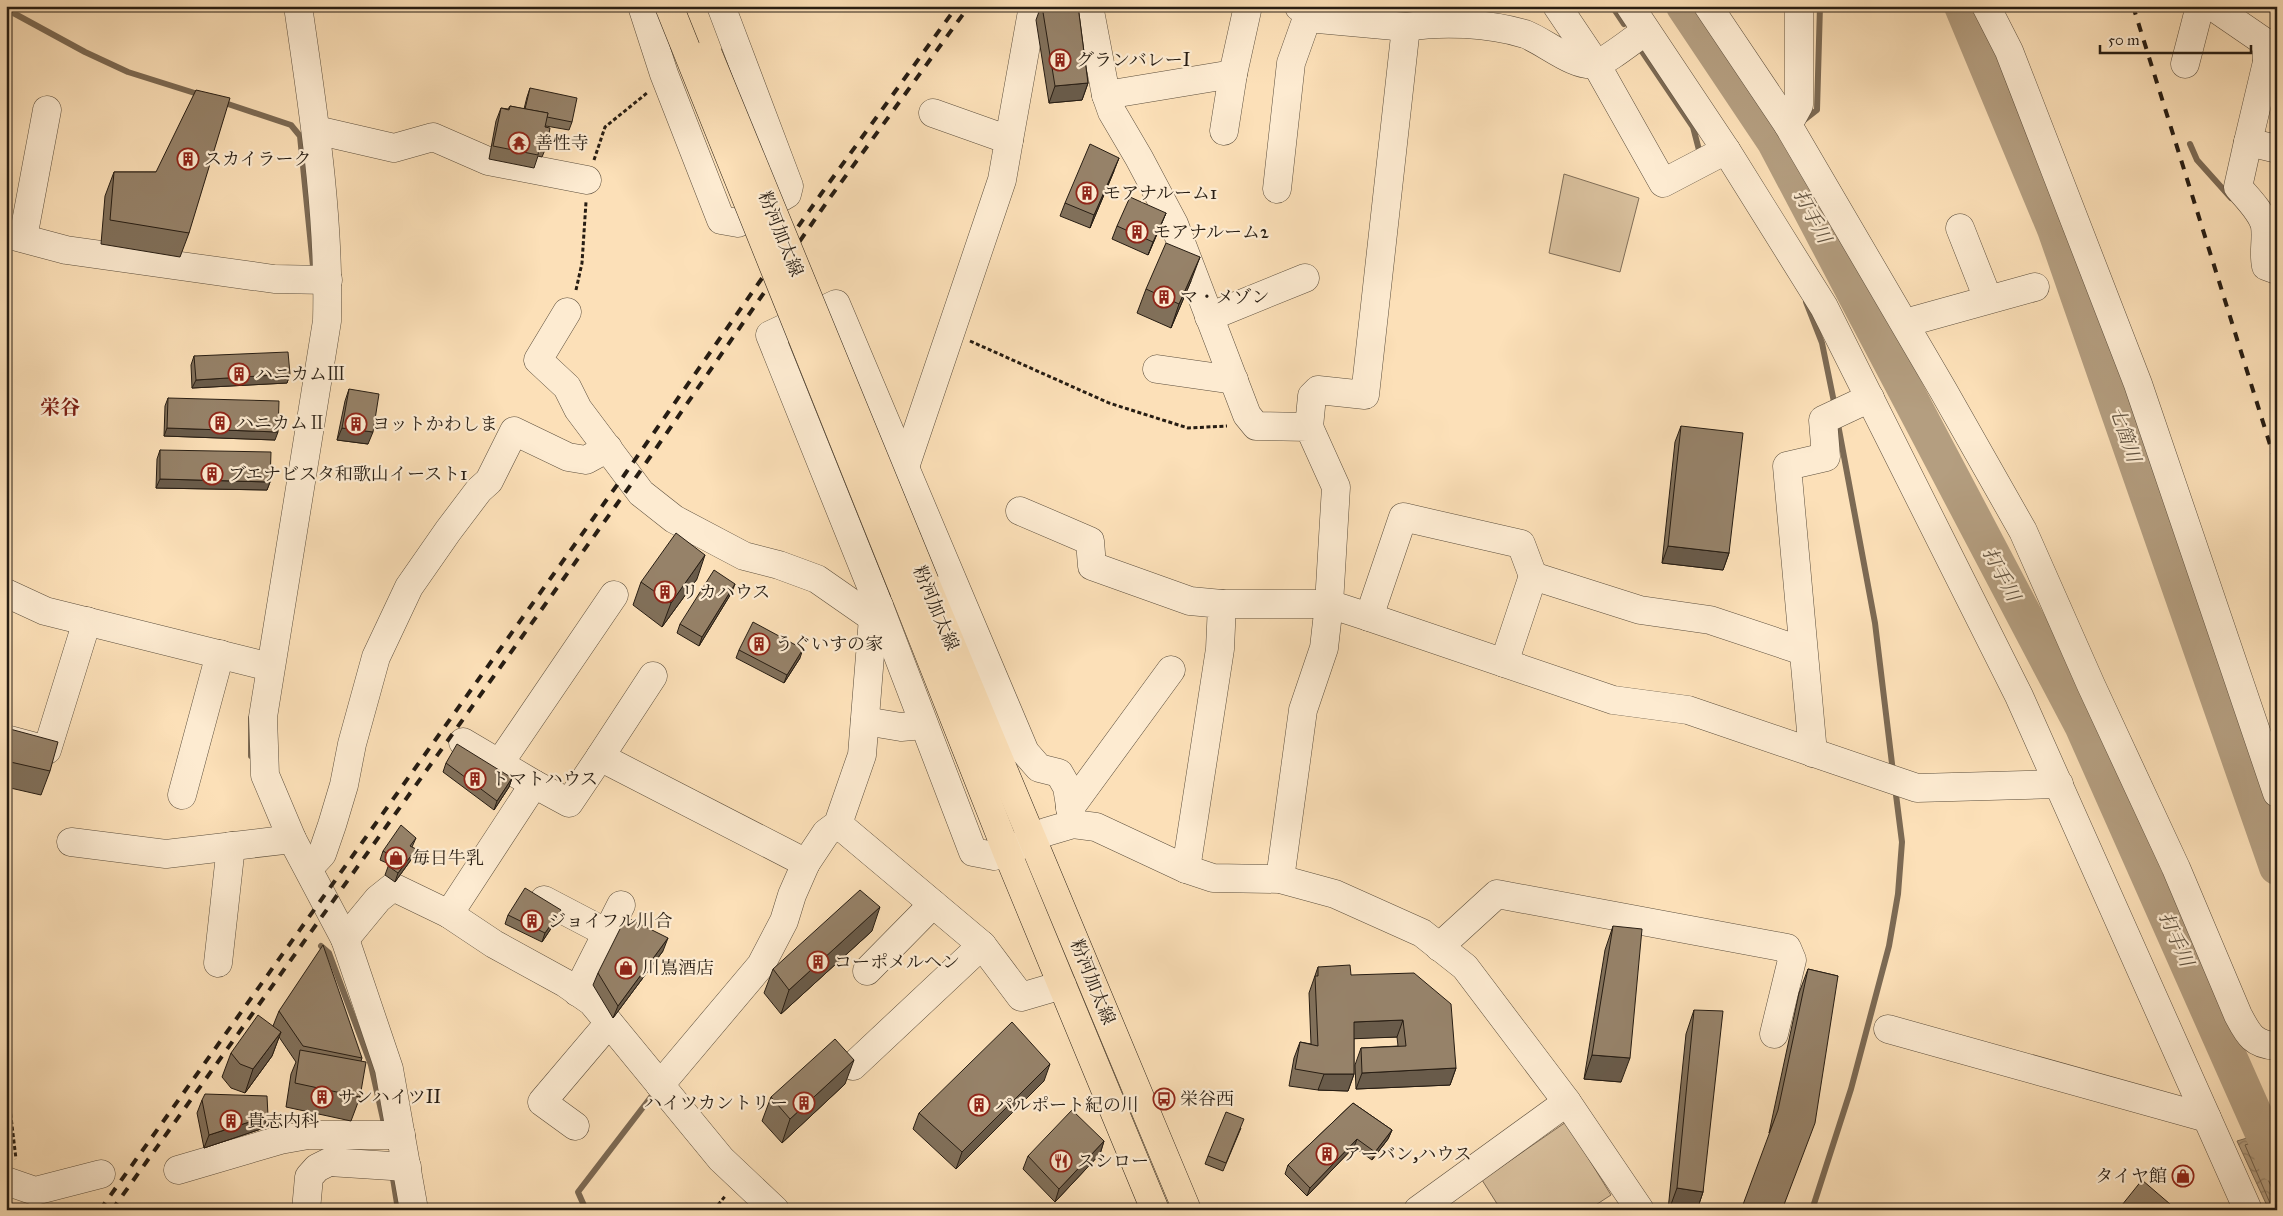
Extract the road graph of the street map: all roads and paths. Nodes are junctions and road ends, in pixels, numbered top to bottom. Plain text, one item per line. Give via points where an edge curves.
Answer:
1 (298, 6) edge
2 (642, 6) edge
3 (669, 6) edge
4 (688, 6) edge
5 (721, 6) edge
6 (1033, 6) edge
7 (1089, 6) edge
8 (1248, 6) edge
9 (1556, 6) edge
10 (1630, 6) edge
11 (1708, 6) edge
12 (1799, 6) edge
13 (1986, 6) edge
14 (2200, 6) edge
15 (2212, 6) edge
16 (1301, 12) edge
17 (1406, 27) junction
18 (1646, 31) junction
19 (1596, 64) junction
20 (2185, 64) dead end
21 (2272, 64) edge
22 (664, 74) junction
23 (1233, 74) junction
24 (1106, 95) junction
25 (47, 110) dead end
26 (933, 113) dead end
27 (1788, 125) junction
28 (316, 130) junction
29 (1224, 131) dead end
30 (1009, 140) junction
31 (2248, 142) junction
32 (2277, 149) edge
33 (1726, 150) junction
34 (587, 180) junction
35 (1277, 189) dead end
36 (1960, 228) dead end
37 (14, 236) edge
38 (2277, 270) edge
39 (1305, 278) dead end
40 (320, 280) junction
41 (2035, 287) dead end
42 (1988, 300) junction
43 (567, 312) joint
44 (1209, 317) junction
45 (1905, 323) junction
46 (952, 333) junction
47 (1157, 368) dead end
48 (1234, 380) junction
49 (1870, 398) junction
50 (1256, 426) junction
51 (1309, 427) junction
52 (608, 448) junction
53 (905, 467) junction
54 (1020, 511) dead end
55 (1534, 576) junction
56 (915, 586) junction
57 (6, 593) edge
58 (614, 595) dead end
59 (1222, 604) junction
60 (1329, 604) junction
61 (876, 612) junction
62 (1369, 617) junction
63 (87, 621) junction
64 (1803, 651) junction
65 (220, 654) junction
66 (1504, 663) junction
67 (270, 668) junction
68 (1170, 670) dead end
69 (653, 676) dead end
70 (865, 721) junction
71 (924, 725) junction
72 (6, 739) edge
73 (463, 742) dead end
74 (1813, 753) junction
75 (600, 757) junction
76 (499, 764) junction
77 (534, 784) junction
78 (2059, 784) junction
79 (2277, 793) edge
80 (182, 795) dead end
81 (1071, 816) junction
82 (838, 824) junction
83 (292, 839) junction
84 (1034, 839) junction
85 (71, 842) dead end
86 (231, 846) junction
87 (1008, 852) junction
88 (806, 863) junction
89 (309, 868) junction
90 (1186, 868) junction
91 (1280, 879) junction
92 (544, 900) edge
93 (932, 904) junction
94 (622, 905) dead end
95 (449, 914) junction
96 (608, 933) junction
97 (345, 940) junction
98 (982, 945) junction
99 (1439, 947) junction
100 (218, 964) dead end
101 (867, 971) dead end
102 (1062, 985) junction
103 (577, 992) junction
104 (609, 1023) junction
105 (1888, 1029) dead end
106 (1774, 1034) dead end
107 (2277, 1046) edge
108 (853, 1066) dead end
109 (6, 1075) edge
110 (660, 1085) junction
111 (1567, 1102) junction
112 (2208, 1118) junction
113 (575, 1126) dead end
114 (388, 1135) junction
115 (393, 1166) junction
116 (178, 1170) dead end
117 (101, 1174) dead end
118 (12, 1183) edge
119 (1628, 1206) edge
120 (306, 1210) edge
121 (414, 1210) edge
122 (775, 1210) edge
123 (1155, 1210) edge
124 (1187, 1210) edge
125 (1418, 1210) edge
126 (2248, 1210) edge

1 - 28 street
2 - 22 street
3 - 56 main road, 粉河加太線, bridge
4 - 56 main road, 粉河加太線, bridge
5 - 22 street via 789,186 787,194 738,223 721,220
6 - 30 street
7 - 24 street
8 - 23 street
9 - 19 street
10 - 18 street
11 - 27 street
12 - 27 street via 1799,105
13 - 79 street via 2009,51 2138,384
14 - 20 street
15 - 21 street via 2266,43
16 - 17 street
16 - 35 street via 1291,63
17 - 19 street via 1428,23 1480,26 1525,34 1585,65
17 - 51 street via 1365,395 1318,390 1312,396
18 - 19 street
18 - 33 street
19 - 33 street via 1663,183
21 - 31 street
22 - 34 path via 647,94 605,127
23 - 24 street
23 - 29 street
24 - 44 street via 1112,112 1174,224
25 - 37 street
26 - 30 street
27 - 45 street
28 - 34 street via 394,148 433,137 488,161
28 - 40 street
30 - 46 street via 1002,180
31 - 32 street
31 - 38 street via 2238,187 2264,226 2266,266
33 - 49 street via 1824,307
34 - 43 path via 582,263
36 - 42 street
37 - 40 street via 66,250 274,279
39 - 44 street
40 - 67 street via 327,321
41 - 42 street
42 - 45 street
43 - 52 street via 538,360 567,387 578,409
44 - 48 street
45 - 107 street via 2023,531 2249,1036 2268,1046
46 - 50 path via 1109,403 1188,428
46 - 53 street
47 - 48 street
48 - 50 street via 1247,415
49 - 64 street via 1823,420 1826,458 1787,466
49 - 78 street via 2019,696
50 - 51 street
51 - 60 street via 1336,487
52 - 61 street via 640,493 674,519 744,556 779,564 817,579
52 - 89 street via 586,460 568,457 514,431 489,481 448,531 410,587 376,656 335,817 322,854
53 - 61 street via 836,304 770,335
53 - 81 street via 1025,752 1039,768 1059,773 1067,787
54 - 59 street via 1090,541 1092,566 1190,602
55 - 62 street via 1521,544 1403,517
55 - 64 street via 1640,610 1710,620
55 - 66 street
56 - 84 main road, 粉河加太線
56 - 87 main road, 粉河加太線
57 - 63 street via 45,610
58 - 76 street
59 - 60 street
59 - 90 street via 1220,649
60 - 62 street
60 - 91 street via 1324,648 1303,710
61 - 70 street
61 - 71 street
62 - 66 street
63 - 65 street
63 - 72 street via 47,750
64 - 74 street
65 - 67 street
65 - 80 street
66 - 74 street via 1613,700 1688,710
67 - 83 street via 263,717 265,775
68 - 81 street
69 - 75 street
70 - 71 street via 901,727
70 - 82 street via 862,754
71 - 87 street via 973,852 994,856
73 - 76 street
74 - 78 street via 1917,788
75 - 77 street via 569,803
75 - 88 street
76 - 77 street
77 - 95 street
78 - 112 street
81 - 84 street
81 - 90 street
82 - 88 street via 826,834
82 - 93 street
83 - 86 street
83 - 89 street
84 - 87 street
84 - 124 main road, 粉河加太線
85 - 86 street via 166,854
86 - 100 street
87 - 102 main road, 粉河加太線
88 - 110 street via 784,921 761,965
89 - 97 street
90 - 91 street via 1213,878
91 - 99 street via 1335,894 1422,933
92 - 96 street
93 - 98 street
93 - 101 street
94 - 96 street
95 - 97 street via 393,887 378,899
95 - 103 street
96 - 103 street
97 - 114 street via 389,1070
98 - 102 street via 1021,998
98 - 108 street
99 - 106 street via 1496,894 1787,948 1792,960
99 - 111 street via 1465,967
102 - 123 main road, 粉河加太線
103 - 104 street via 592,1002
104 - 110 street
104 - 113 street via 542,1102
105 - 112 street
109 - 118 path
110 - 122 street via 721,1159
111 - 119 street
111 - 125 street
112 - 126 street
114 - 115 street
114 - 116 street via 308,1135
115 - 120 street via 329,1162 317,1168 309,1177
115 - 121 street
117 - 118 street via 35,1191

